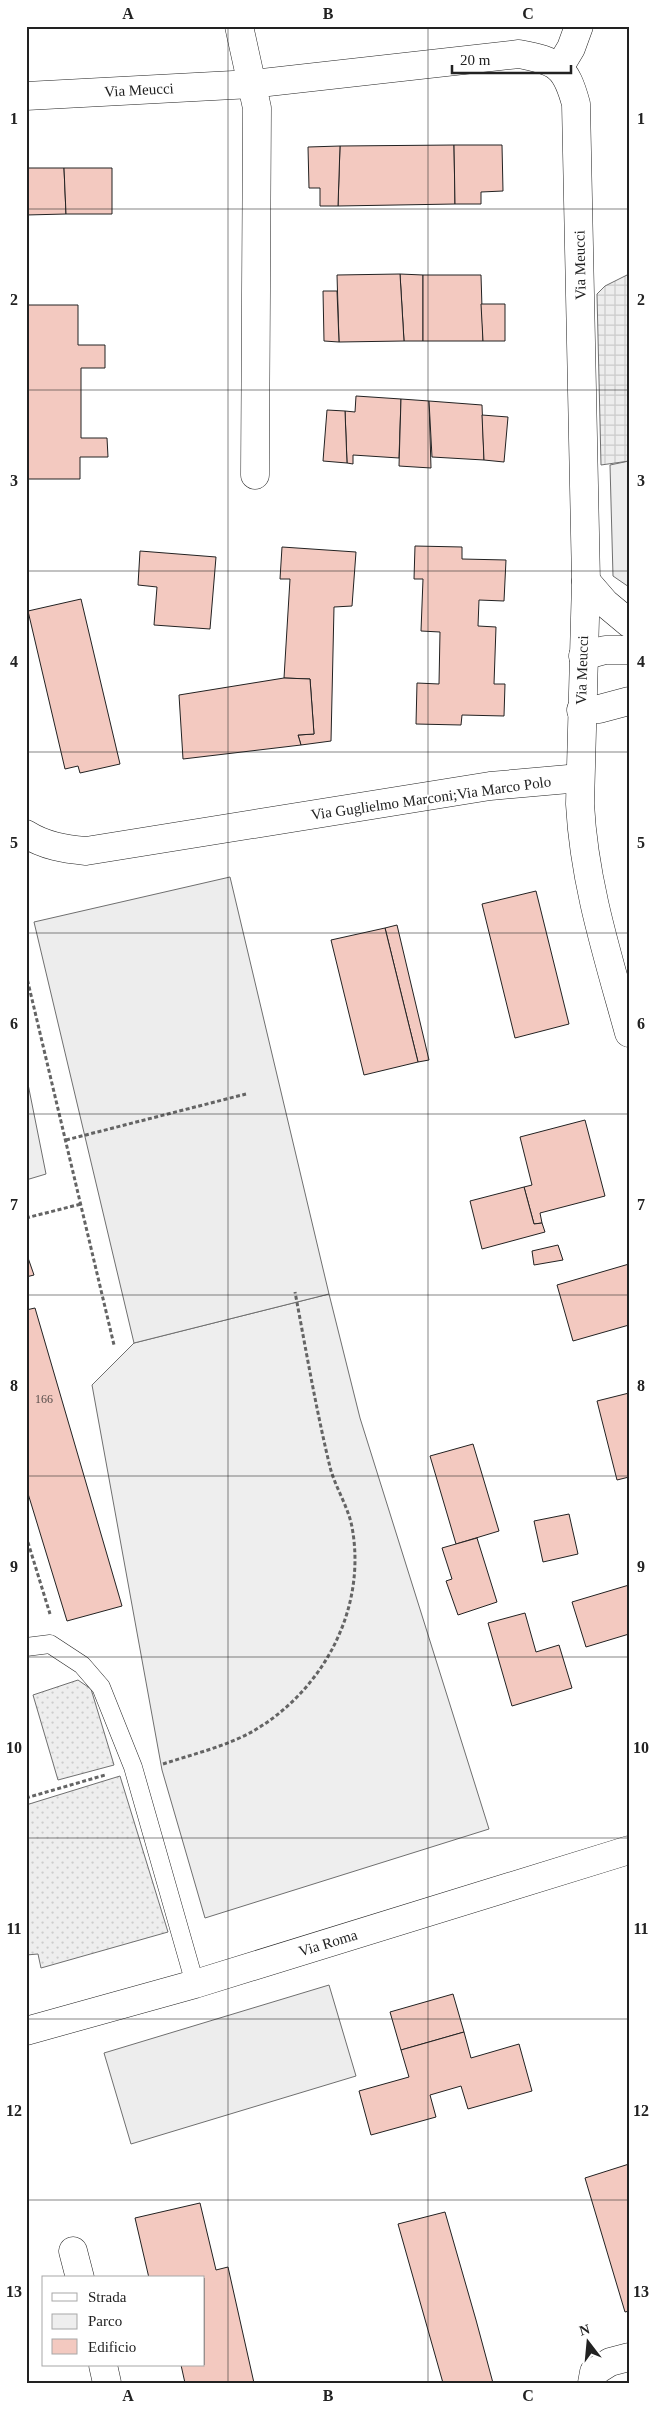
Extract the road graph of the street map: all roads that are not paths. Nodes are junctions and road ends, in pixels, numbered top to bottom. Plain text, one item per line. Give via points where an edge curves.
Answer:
1 (239, 26) edge
2 (579, 26) edge
3 (559, 68) junction
4 (252, 84) junction
5 (26, 96) edge
6 (255, 475) dead end
7 (586, 581) junction
8 (629, 623) edge
9 (629, 650) edge
10 (582, 656) junction
11 (629, 701) edge
12 (581, 710) junction
13 (580, 778) junction
14 (26, 834) edge
15 (629, 1033) edge
16 (26, 1647) edge
17 (628, 1853) edge
18 (195, 1984) junction
19 (26, 2031) edge
20 (73, 2251) dead end
21 (79, 2276) edge
22 (629, 2357) edge
23 (103, 2366) edge
24 (107, 2383) edge
25 (592, 2383) edge

1 - 4 street
2 - 3 street
3 - 4 street, Via Meucci via 541,58 519,54
3 - 7 street, Via Meucci via 569,80 576,104
4 - 5 street, Via Meucci
4 - 6 street via 257,108
7 - 8 street
7 - 10 street, Via Meucci
9 - 10 street via 605,650
10 - 12 street, Via Meucci
11 - 12 street
12 - 13 street, Via Meucci
13 - 14 street, Via Guglielmo Marconi;Via Marco Polo via 490,786 86,851 63,849
13 - 15 street via 582,841 589,888
16 - 18 lane via 50,1644 82,1665 101,1687 133,1770
17 - 18 street, Via Roma
18 - 19 street, Via Roma
20 - 21 street
22 - 25 street via 610,2362 594,2372
23 - 24 street

